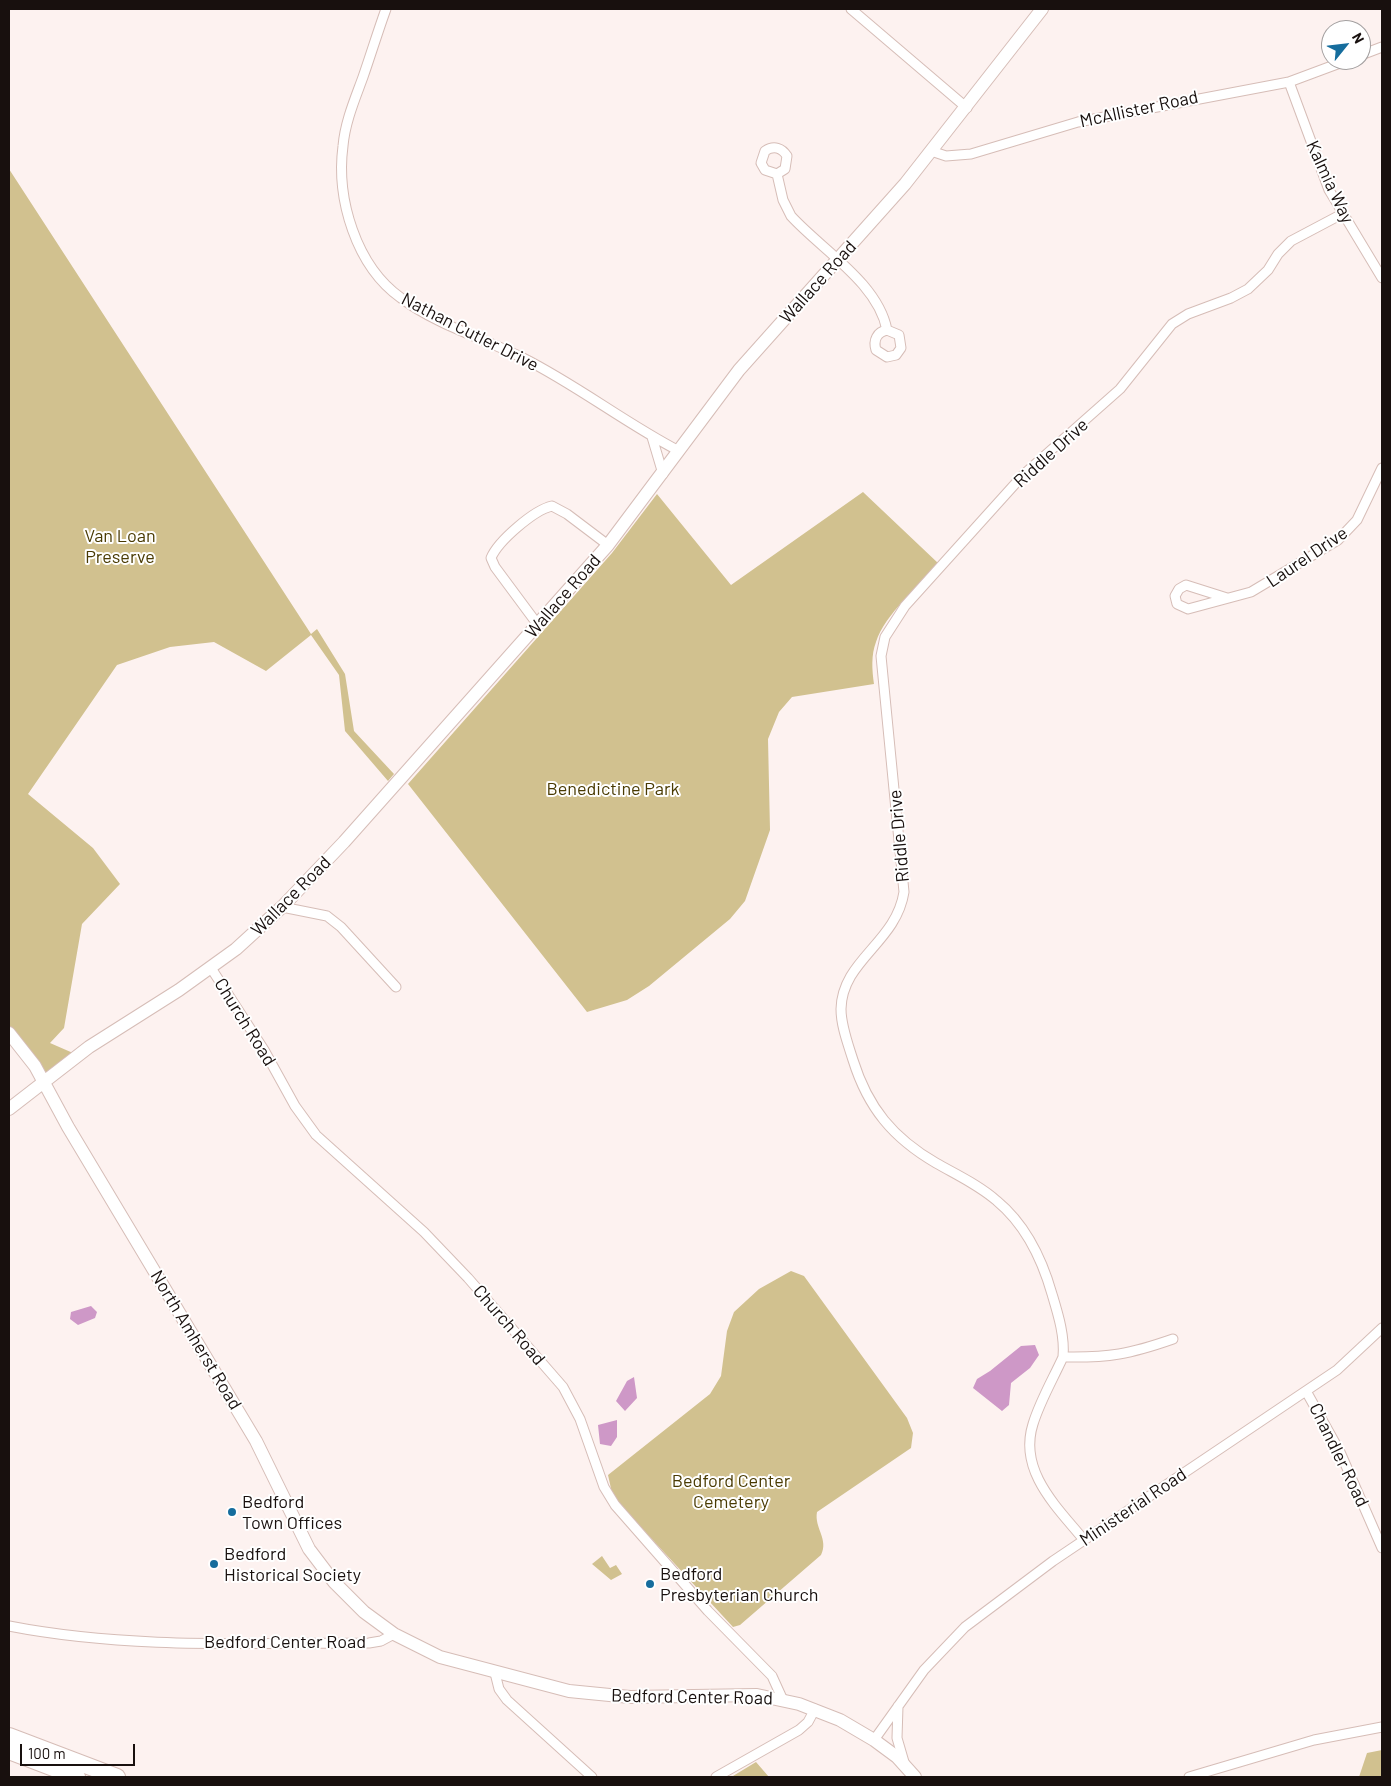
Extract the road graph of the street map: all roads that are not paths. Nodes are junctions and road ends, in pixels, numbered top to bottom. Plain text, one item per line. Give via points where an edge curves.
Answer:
1 (386, 9) edge
2 (850, 9) edge
3 (1042, 9) edge
4 (1321, 70) edge
5 (1289, 82) junction
6 (967, 108) junction
7 (931, 151) junction
8 (777, 174) dead end
9 (1342, 214) junction
10 (838, 261) junction
11 (1382, 278) edge
12 (887, 330) dead end
13 (652, 437) junction
14 (679, 451) junction
15 (1382, 468) edge
16 (663, 474) junction
17 (608, 545) junction
18 (1227, 598) junction
19 (538, 625) junction
20 (282, 907) junction
21 (211, 968) junction
22 (396, 987) dead end
23 (9, 1033) edge
24 (44, 1084) junction
25 (9, 1109) edge
26 (1382, 1328) edge
27 (1173, 1339) dead end
28 (1063, 1357) junction
29 (1306, 1391) junction
30 (1380, 1536) edge
31 (1084, 1540) junction
32 (1382, 1548) edge
33 (9, 1626) edge
34 (394, 1634) junction
35 (495, 1673) junction
36 (782, 1698) junction
37 (899, 1704) junction
38 (815, 1710) junction
39 (1382, 1727) edge
40 (9, 1736) edge
41 (874, 1740) junction
42 (9, 1751) edge
43 (906, 1767) junction
44 (77, 1777) edge
45 (117, 1777) edge
46 (592, 1777) edge
47 (716, 1777) edge
48 (915, 1777) edge
49 (1189, 1777) edge

1 - 13 street, Nathan Cutler Drive via 342,146 343,182 349,217 370,266 394,293 416,309 538,366
2 - 6 street
3 - 6 street, Wallace Road
4 - 5 street, McAllister Road
5 - 7 street, McAllister Road via 1078,122 971,154 946,156
5 - 9 street, Kalmia Way via 1329,190
6 - 7 street, Wallace Road
7 - 10 street, Wallace Road
8 - 10 street via 783,200 791,216
9 - 11 street, Kalmia Way
9 - 28 street, Riddle Drive via 1291,241 1248,289 1172,324 1107,403 1017,481 905,606 889,629 882,647 904,892 900,910 891,927 856,967 847,983 841,1009 845,1036 866,1096 887,1125 923,1155 998,1202 1022,1228 1050,1285 1063,1337
10 - 12 street via 875,298
10 - 14 street, Wallace Road via 739,370
13 - 14 street, Nathan Cutler Drive
13 - 16 street
14 - 16 street, Wallace Road
15 - 18 street, Laurel Drive via 1362,513 1345,534 1259,588
16 - 17 street, Wallace Road
17 - 19 street, Wallace Road
17 - 19 street via 552,506 535,512 495,549 492,558 495,567
18 - 18 street, Laurel Drive via 1188,609 1177,604 1175,596 1179,588 1186,585
19 - 20 street, Wallace Road
20 - 21 street, Wallace Road
20 - 22 street via 327,916
21 - 24 street, Wallace Road via 89,1047
21 - 36 street, Church Road via 305,1121 329,1148 377,1189 462,1272 563,1387 580,1418 604,1487 615,1505 708,1611 772,1676
23 - 24 street, North Amherst Road via 29,1056
24 - 25 street, Wallace Road
24 - 34 street, North Amherst Road via 256,1441 316,1560 343,1592
26 - 29 street, Ministerial Road via 1344,1364
27 - 28 street via 1133,1353
28 - 31 street, Riddle Drive via 1033,1422 1031,1459 1038,1482
29 - 30 street, Chandler Road via 1340,1452
29 - 31 street, Ministerial Road
30 - 32 street, Chandler Road
31 - 37 street, Ministerial Road via 964,1627 924,1670
33 - 34 street, Bedford Center Road via 64,1636 141,1641 369,1644
34 - 35 street, Bedford Center Road via 440,1657
35 - 36 street, Bedford Center Road via 584,1694
35 - 46 street via 499,1690 507,1700
36 - 38 street, Bedford Center Road
37 - 41 street, Ministerial Road
37 - 43 street via 897,1738
38 - 41 street, Bedford Center Road
38 - 47 street via 799,1730
39 - 49 street via 1314,1740
40 - 45 highway
41 - 43 street, Bedford Center Road
42 - 44 highway
43 - 48 street, Bedford Center Road

